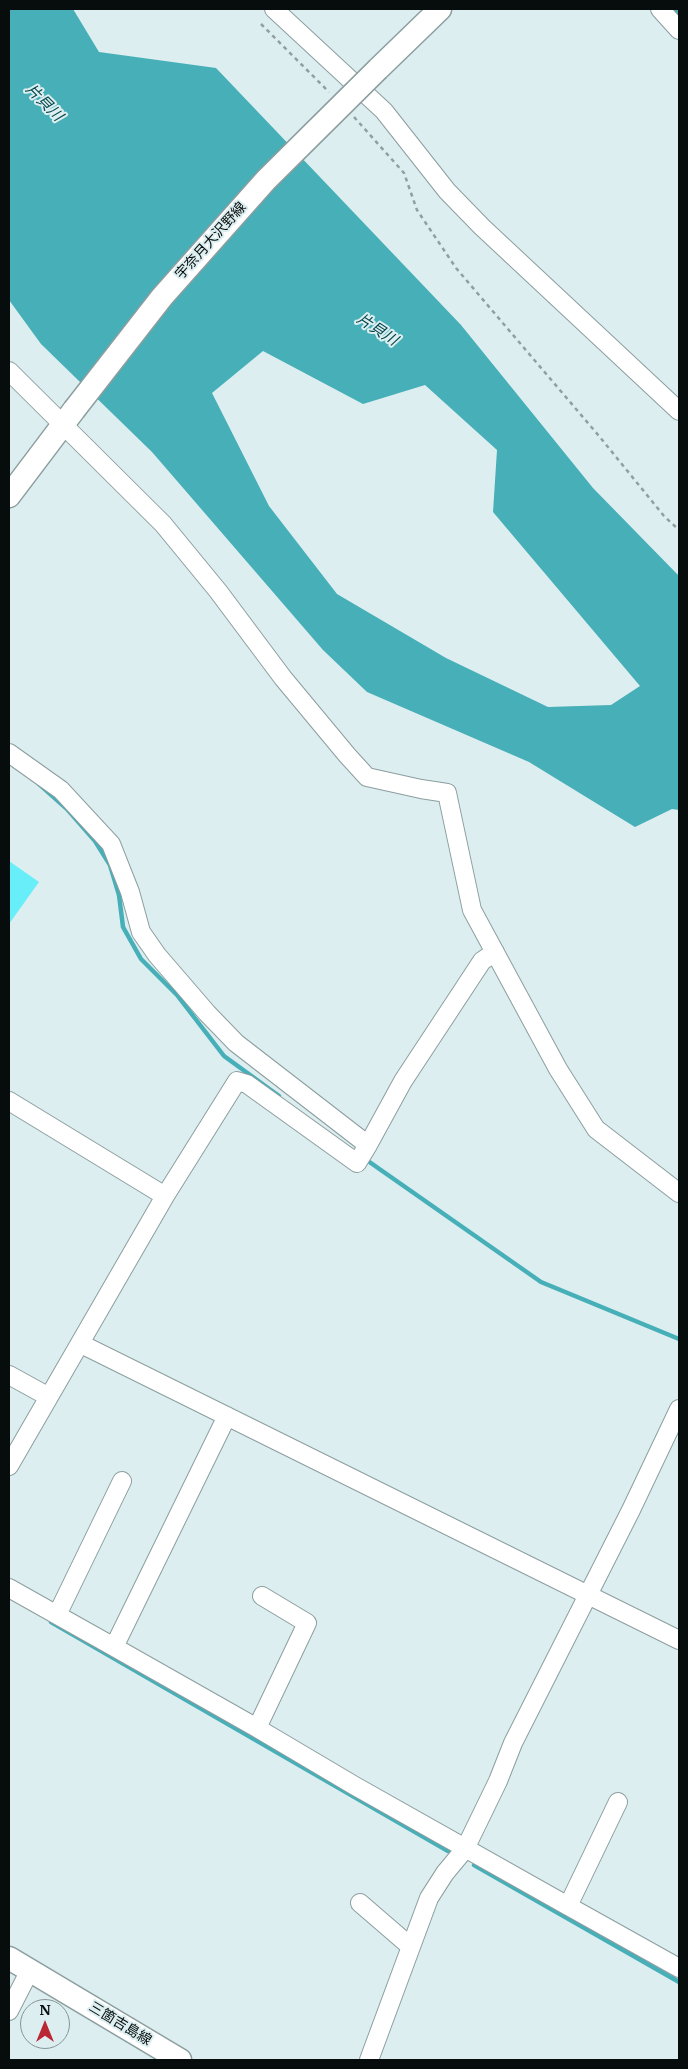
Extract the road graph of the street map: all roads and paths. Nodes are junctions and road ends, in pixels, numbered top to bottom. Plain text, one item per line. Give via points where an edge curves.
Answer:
1 (274, 9) edge
2 (440, 9) edge
3 (660, 9) edge
4 (261, 24) dead end
5 (679, 30) edge
6 (336, 98) dead end
7 (349, 112) dead end
8 (9, 371) edge
9 (679, 411) edge
10 (69, 417) junction
11 (9, 496) edge
12 (679, 530) edge
13 (9, 753) edge
14 (495, 952) junction
15 (9, 1101) edge
16 (368, 1145) junction
17 (679, 1194) edge
18 (165, 1196) junction
19 (81, 1344) junction
20 (9, 1375) edge
21 (49, 1397) junction
22 (679, 1409) edge
23 (227, 1416) junction
24 (9, 1466) edge
25 (122, 1481) dead end
26 (9, 1588) edge
27 (262, 1596) dead end
28 (588, 1596) junction
29 (57, 1615) junction
30 (679, 1640) edge
31 (114, 1648) junction
32 (257, 1728) junction
33 (618, 1802) dead end
34 (465, 1849) junction
35 (360, 1903) dead end
36 (568, 1906) junction
37 (412, 1947) junction
38 (9, 1958) edge
39 (679, 1968) edge
40 (30, 1970) junction
41 (9, 2011) edge
42 (180, 2060) edge
43 (369, 2060) edge

1 - 9 street via 384,111 447,191 482,227
2 - 10 main road, 宇奈月大沢野線, bridge via 259,187 162,297
3 - 5 street
4 - 6 path
7 - 12 path via 404,173 417,210 456,268
8 - 10 street
10 - 11 main road, 宇奈月大沢野線
10 - 14 street via 163,524 283,678 367,777 447,793 472,910
13 - 16 street via 61,790 111,844 142,932 157,955 207,1013 236,1043
14 - 16 street via 482,961 403,1081
14 - 17 street via 558,1069 596,1129
15 - 18 street
16 - 18 street via 357,1162 248,1084 237,1080
18 - 19 street
19 - 21 street
19 - 23 street
20 - 21 street
21 - 24 street
22 - 28 street
23 - 28 street
23 - 31 street
25 - 29 street
26 - 29 street
27 - 32 street via 307,1623
28 - 30 street
28 - 34 street via 513,1742
29 - 31 street
31 - 32 street
32 - 34 street
33 - 36 street
34 - 36 street
34 - 37 street via 429,1898
35 - 37 street
36 - 39 street
37 - 43 street
38 - 40 main road, 三箇吉島線
40 - 41 street
40 - 42 main road, 三箇吉島線

